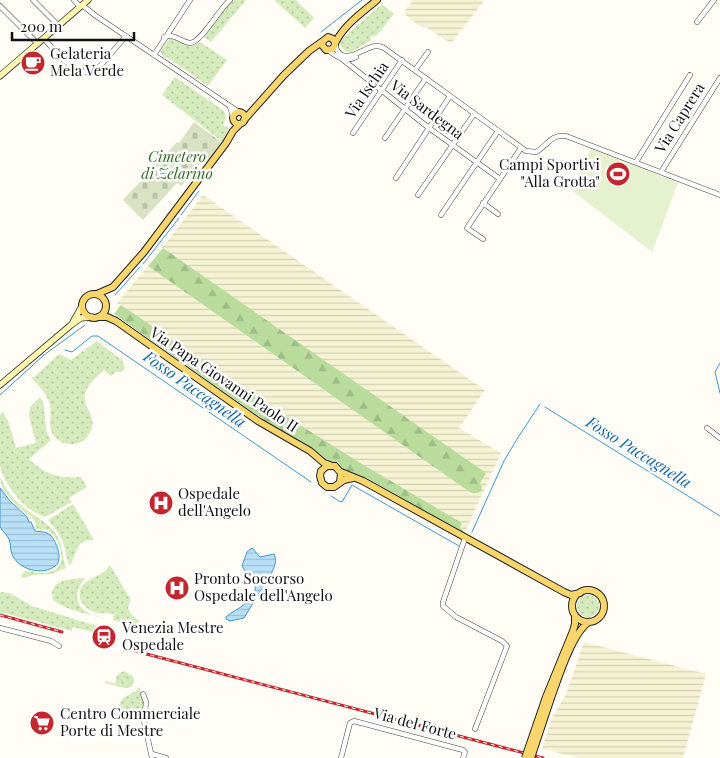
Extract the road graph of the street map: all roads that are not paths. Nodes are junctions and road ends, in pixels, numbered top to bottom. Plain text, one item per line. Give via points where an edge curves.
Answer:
1 (33, 0) edge
2 (74, 0) edge
3 (88, 0) edge
4 (190, 0) edge
5 (230, 0) edge
6 (377, 0) edge
7 (714, 0) edge
8 (0, 6) edge
9 (81, 6) junction
10 (367, 9) junction
11 (177, 21) junction
12 (697, 22) dead end
13 (59, 26) junction
14 (126, 36) junction
15 (175, 36) junction
16 (330, 37) junction
17 (164, 38) junction
18 (44, 39) junction
19 (323, 40) junction
20 (38, 44) junction
21 (335, 44) junction
22 (327, 50) junction
23 (362, 52) junction
24 (428, 52) dead end
25 (154, 55) junction
26 (302, 58) junction
27 (342, 59) junction
28 (402, 60) junction
29 (414, 70) junction
30 (1, 74) edge
31 (690, 75) dead end
32 (426, 78) junction
33 (720, 78) edge
34 (382, 91) junction
35 (450, 96) junction
36 (230, 107) junction
37 (254, 107) junction
38 (405, 109) junction
39 (240, 112) junction
40 (474, 114) junction
41 (233, 118) junction
42 (242, 122) junction
43 (429, 128) junction
44 (498, 131) junction
45 (353, 133) dead end
46 (385, 138) dead end
47 (604, 144) dead end
48 (453, 145) junction
49 (222, 148) junction
50 (521, 148) junction
51 (601, 149) junction
52 (476, 162) junction
53 (636, 162) junction
54 (661, 172) junction
55 (396, 178) dead end
56 (500, 179) junction
57 (418, 195) dead end
58 (720, 195) edge
59 (483, 203) junction
60 (441, 214) dead end
61 (498, 214) dead end
62 (483, 238) dead end
63 (113, 287) junction
64 (97, 294) junction
65 (105, 305) junction
66 (82, 306) junction
67 (95, 317) junction
68 (116, 321) junction
69 (71, 325) junction
70 (0, 385) edge
71 (707, 428) dead end
72 (720, 438) edge
73 (318, 458) junction
74 (330, 465) junction
75 (321, 471) junction
76 (341, 472) junction
77 (359, 479) junction
78 (340, 482) junction
79 (465, 538) junction
80 (564, 592) junction
81 (580, 593) junction
82 (572, 606) junction
83 (575, 615) junction
84 (589, 622) junction
85 (0, 628) edge
86 (59, 646) dead end
87 (143, 694) dead end
88 (549, 698) junction
89 (475, 729) dead end
90 (152, 756) edge
91 (166, 758) edge
92 (341, 758) edge
93 (463, 758) edge
94 (525, 758) edge
95 (531, 758) edge

1 - 13 street
2 - 9 street
3 - 9 main road
4 - 11 street
5 - 15 street via 197,41 190,43
6 - 10 main road
7 - 12 street
8 - 20 street
9 - 13 main road
9 - 14 street
10 - 16 main road
10 - 21 main road
11 - 15 street via 172,30
11 - 17 street
13 - 18 main road
14 - 18 street via 101,65 88,72 70,66
14 - 25 street
15 - 17 street
16 - 19 main road
16 - 21 main road
17 - 25 street
18 - 20 main road
19 - 22 main road via 322,46
19 - 26 main road
20 - 30 main road
21 - 22 main road via 333,49
21 - 23 street via 344,56
22 - 26 main road
22 - 27 street, Via Sardegna
23 - 27 street via 349,60
23 - 28 street via 378,46
24 - 29 street
25 - 36 street
26 - 37 main road
27 - 34 street, Via Sardegna
28 - 29 street
28 - 34 street, Via Ischia
29 - 32 street
31 - 53 street
32 - 35 street
32 - 38 street
33 - 54 street, Via Caprera
34 - 38 street, Via Sardegna
34 - 45 street, Via Ischia
35 - 40 street
35 - 43 street
36 - 39 street
36 - 41 street
37 - 39 main road
37 - 42 main road
38 - 43 street, Via Sardegna
38 - 46 street
39 - 41 main road via 236,112
39 - 42 main road via 244,116
40 - 44 street
40 - 48 street
41 - 42 main road via 235,123
41 - 49 main road
42 - 49 main road
43 - 48 street, Via Sardegna
43 - 55 street
44 - 50 street
44 - 52 street
47 - 51 street
48 - 52 street, Via Sardegna
48 - 57 street
49 - 63 main road via 144,252
50 - 51 street via 536,152 559,135
50 - 56 street
51 - 53 street
52 - 56 street, Via Sardegna
52 - 60 street
53 - 54 street
54 - 58 street
56 - 59 street
59 - 61 street
59 - 62 street via 467,228
63 - 64 main road
63 - 65 main road
64 - 65 main road
64 - 66 main road via 86,297
65 - 67 main road via 103,312
65 - 68 main road, Via Papa Giovanni Paolo II
66 - 67 main road via 86,314
66 - 69 main road
67 - 68 main road, Via Papa Giovanni Paolo II
67 - 69 main road via 81,318
68 - 73 main road, Via Papa Giovanni Paolo II
69 - 70 main road
71 - 72 street
73 - 74 main road, Via Papa Giovanni Paolo II
73 - 75 main road
74 - 75 main road
74 - 76 main road
75 - 78 main road via 320,480 325,486 334,487
76 - 77 main road
76 - 78 main road
77 - 78 main road via 349,478
77 - 79 main road
79 - 80 main road
79 - 89 street, Via del Forte via 443,606 456,617 505,642 507,649
80 - 81 main road
80 - 82 main road
81 - 82 main road
81 - 84 main road via 593,592 603,600 602,614
82 - 83 main road
83 - 84 main road
83 - 88 main road via 574,629
84 - 88 main road via 574,640
85 - 86 street
87 - 90 street via 146,702 144,721
88 - 94 main road, bridge
88 - 95 main road, bridge
90 - 91 street
92 - 93 street, Via del Forte via 351,722 356,721 463,750

